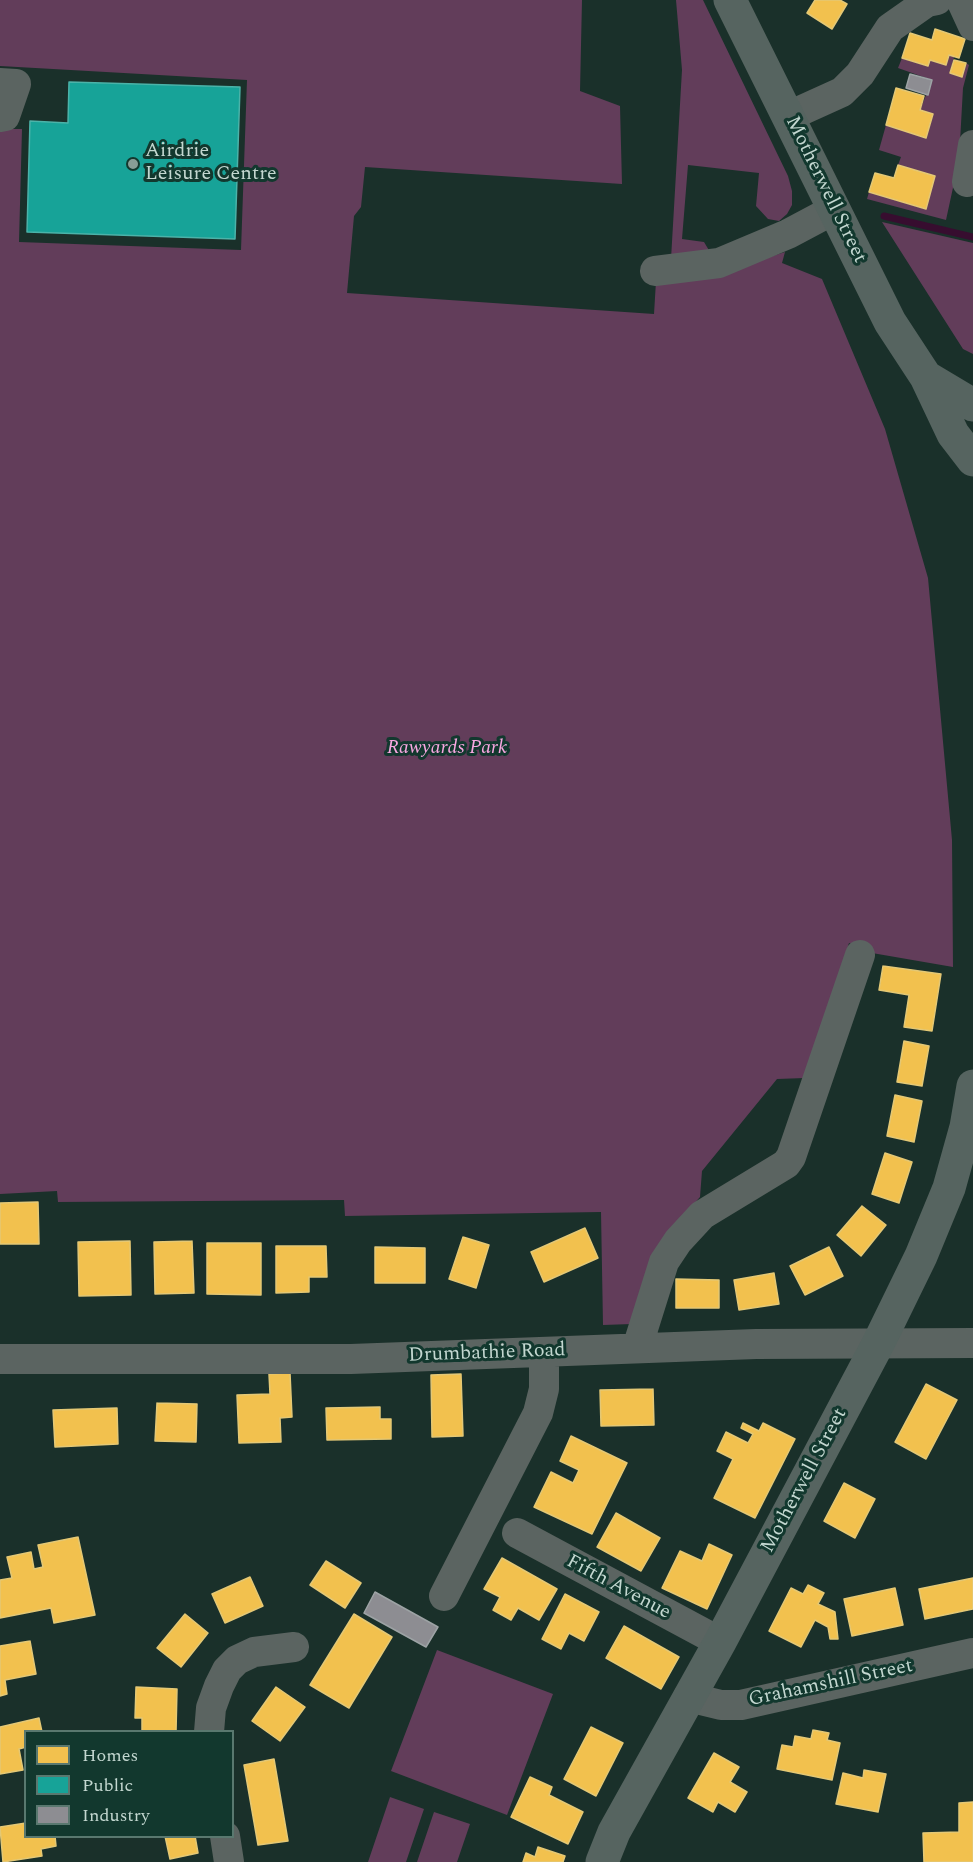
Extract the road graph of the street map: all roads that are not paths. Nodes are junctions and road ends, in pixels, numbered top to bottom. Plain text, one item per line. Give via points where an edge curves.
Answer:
1 (730, 0) edge
2 (937, 0) edge
3 (961, 0) edge
4 (973, 26) edge
5 (8, 84) edge
6 (0, 117) edge
7 (789, 117) junction
8 (973, 145) edge
9 (967, 182) dead end
10 (835, 209) junction
11 (655, 271) dead end
12 (926, 377) junction
13 (973, 405) edge
14 (973, 460) edge
15 (860, 955) dead end
16 (973, 1086) edge
17 (879, 1342) junction
18 (973, 1343) edge
19 (636, 1348) junction
20 (544, 1352) junction
21 (0, 1359) edge
22 (517, 1533) dead end
23 (444, 1596) dead end
24 (720, 1642) junction
25 (294, 1647) dead end
26 (973, 1653) edge
27 (688, 1697) junction
28 (209, 1730) edge
29 (225, 1838) edge
30 (229, 1862) edge
31 (602, 1862) edge

1 - 7 main road, Motherwell Street
2 - 7 street via 927,2 890,28 860,74 842,92
3 - 4 street
5 - 6 street via 5,116
7 - 10 main road, Motherwell Street
8 - 9 street
10 - 11 street via 719,263
10 - 12 main road, Motherwell Street via 890,322
12 - 13 main road
12 - 14 main road, Motherwell Street via 953,434
15 - 19 street via 791,1157 786,1164 702,1215 678,1241 664,1262
16 - 17 main road, Motherwell Street via 966,1127 936,1225
17 - 18 street, Drumbathie Road
17 - 19 street, Drumbathie Road
17 - 24 main road, Motherwell Street
19 - 20 street, Drumbathie Road
20 - 21 street, Drumbathie Road via 351,1359
20 - 23 street via 544,1389 538,1413
22 - 24 street, Fifth Avenue
24 - 27 main road, Motherwell Street
25 - 28 street via 254,1652 237,1660 219,1686
26 - 27 street, Grahamshill Street via 741,1705
27 - 31 main road, Motherwell Street via 614,1832
29 - 30 street

